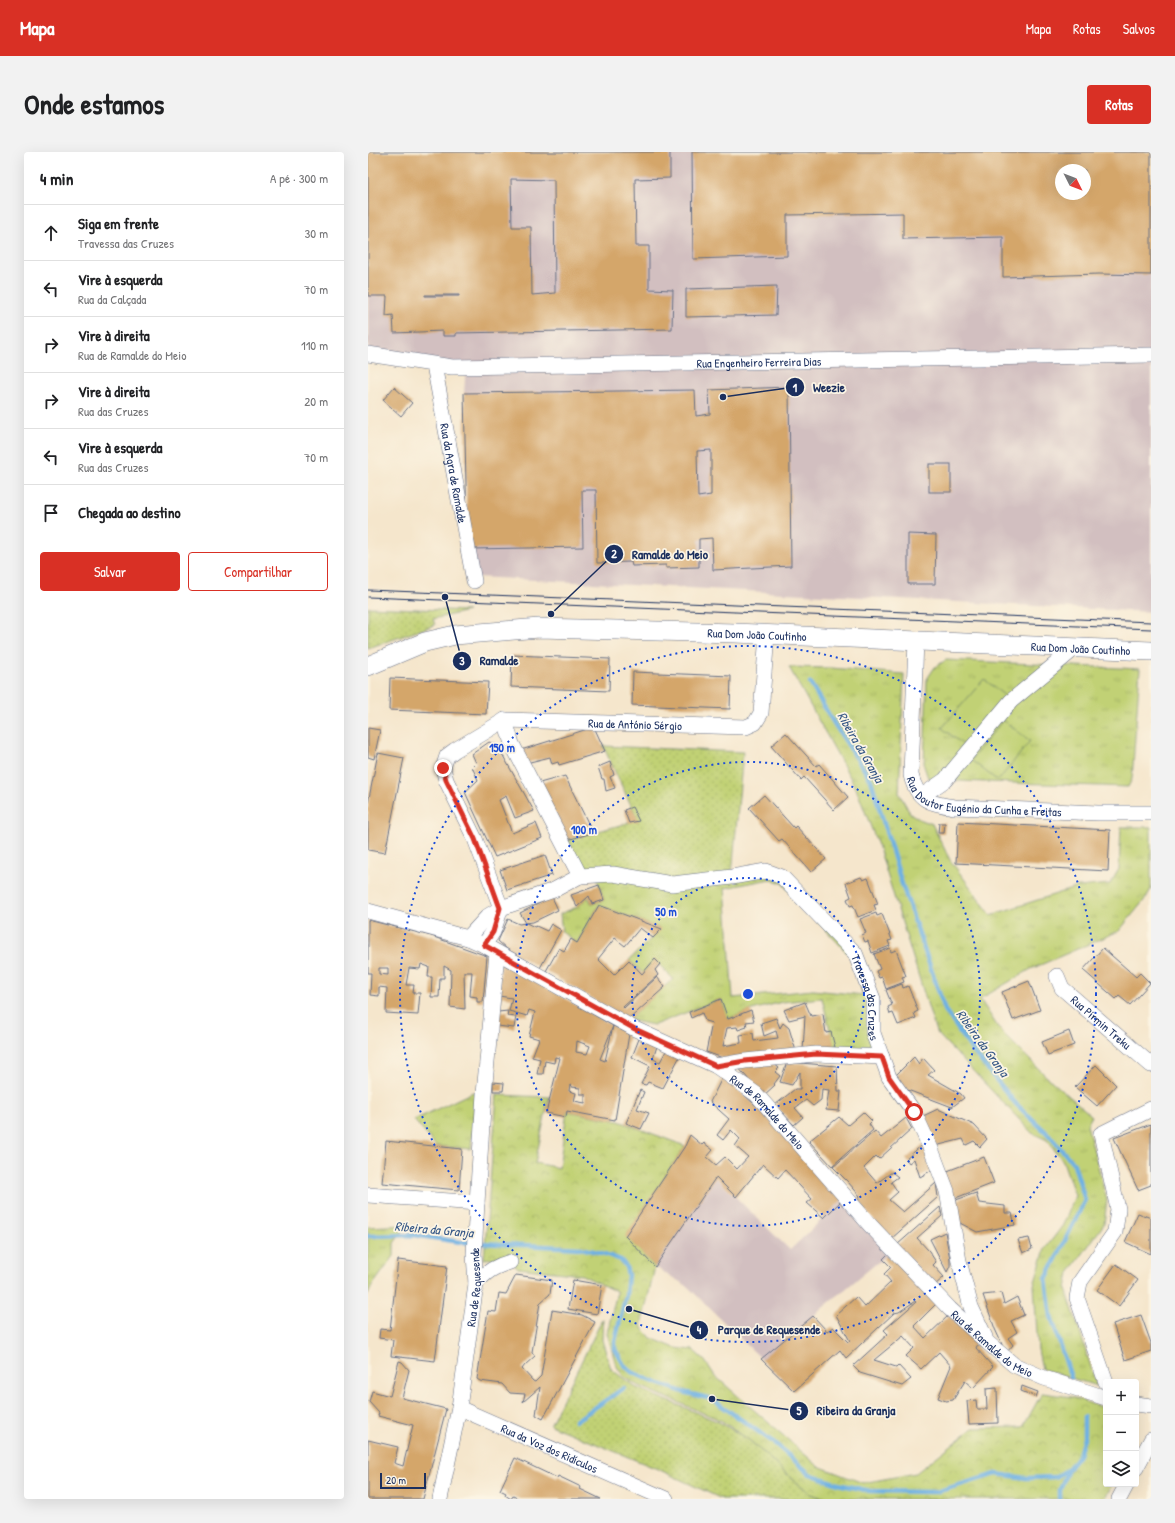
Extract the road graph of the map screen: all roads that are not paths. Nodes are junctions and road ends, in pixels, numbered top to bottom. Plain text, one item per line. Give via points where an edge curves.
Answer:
1 (368, 354) edge
2 (1151, 355) edge
3 (434, 365) junction
4 (474, 581) dead end
5 (767, 634) junction
6 (916, 640) junction
7 (1075, 648) junction
8 (1151, 651) edge
9 (368, 666) edge
10 (505, 720) junction
11 (922, 796) junction
12 (1151, 813) edge
13 (580, 876) junction
14 (500, 908) junction
15 (368, 911) edge
16 (468, 938) junction
17 (490, 949) junction
18 (1057, 976) dead end
19 (882, 1057) junction
20 (1151, 1065) edge
21 (716, 1066) junction
22 (1151, 1109) edge
23 (368, 1195) edge
24 (477, 1203) junction
25 (510, 1262) dead end
26 (476, 1284) junction
27 (988, 1343) junction
28 (1105, 1379) edge
29 (1103, 1397) edge
30 (1139, 1404) edge
31 (1151, 1406) edge
32 (459, 1408) junction
33 (1151, 1440) edge
34 (1139, 1462) edge
35 (1125, 1487) edge
36 (638, 1493) edge
37 (440, 1499) edge
38 (666, 1499) edge
39 (1119, 1499) edge

1 - 3 street, Rua Engenheiro Ferreira Dias
2 - 3 street, Rua Engenheiro Ferreira Dias via 452,367
3 - 4 street, Rua da Agra de Ramalde
5 - 6 main road, Rua Dom João Coutinho
5 - 9 main road, Rua Dom João Coutinho via 539,628 508,630 455,635 425,642
5 - 10 street, Rua de António Sérgio via 761,713 755,723 746,727
6 - 7 main road, Rua Dom João Coutinho
6 - 11 street, Rua Doutor Eugénio da Cunha e Freitas via 911,775 914,787
7 - 8 main road, Rua Dom João Coutinho
7 - 11 street via 1011,701 945,780
10 - 13 street via 512,744
10 - 14 street via 447,756 443,768 446,780 475,839
11 - 12 street, Rua Doutor Eugénio da Cunha e Freitas via 934,804 955,807
13 - 14 street, Travessa das Cruzes via 554,890
13 - 19 street, Travessa das Cruzes via 613,874 672,884 766,871 782,878 855,953 873,998 873,1034
14 - 16 street, Travessa das Cruzes via 488,916
14 - 17 street
15 - 16 street, Rua de Ramalde do Meio
16 - 17 street, Rua de Ramalde do Meio
17 - 21 street, Rua de Ramalde do Meio via 635,1029
17 - 24 street, Rua de Requesende
18 - 20 street, Rua Pirmin Treku via 1062,988
19 - 21 street via 816,1054
19 - 27 street, Travessa das Cruzes via 889,1077 914,1112 947,1191 959,1260 971,1307
21 - 27 street, Rua de Ramalde do Meio via 756,1094 870,1225 950,1309
22 - 28 street via 1101,1134 1118,1208 1115,1232 1080,1282 1077,1298
23 - 24 street
24 - 26 street, Rua de Requesende via 474,1254
25 - 26 street via 492,1268 483,1274
26 - 32 street, Rua de Requesende
27 - 29 street, Rua de Ramalde do Meio via 1014,1365 1044,1378
30 - 31 street
32 - 36 street, Rua da Voz dos Ridículos
32 - 37 street, Rua de Requesende
33 - 34 street
35 - 39 street
36 - 38 street, Rua da Voz dos Ridículos

